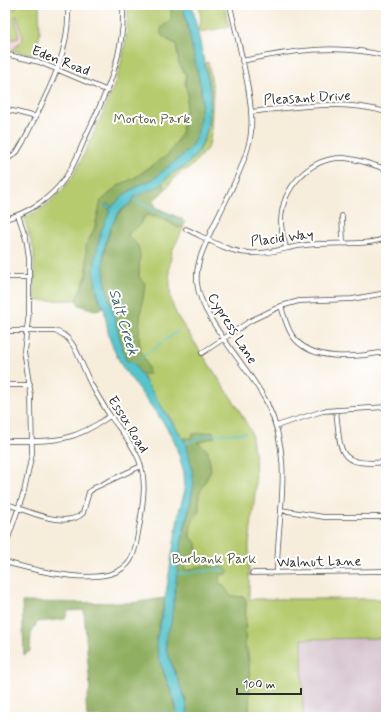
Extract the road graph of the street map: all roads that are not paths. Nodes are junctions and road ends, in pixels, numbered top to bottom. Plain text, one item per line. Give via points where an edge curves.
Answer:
1 (68, 5) edge
2 (123, 5) edge
3 (230, 5) edge
4 (5, 54) edge
5 (386, 56) edge
6 (242, 61) junction
7 (58, 69) junction
8 (108, 91) junction
9 (5, 109) edge
10 (252, 112) junction
11 (386, 112) edge
12 (36, 117) junction
13 (5, 161) edge
14 (386, 169) edge
15 (18, 215) junction
16 (342, 216) dead end
17 (5, 219) edge
18 (186, 229) dead end
19 (386, 238) edge
20 (208, 239) junction
21 (343, 242) junction
22 (286, 248) junction
23 (5, 277) edge
24 (30, 277) junction
25 (386, 293) edge
26 (281, 306) junction
27 (5, 331) edge
28 (27, 331) junction
29 (225, 339) junction
30 (386, 352) edge
31 (202, 353) dead end
32 (5, 385) edge
33 (30, 385) junction
34 (386, 407) edge
35 (336, 410) junction
36 (110, 416) junction
37 (276, 426) junction
38 (5, 441) edge
39 (32, 441) junction
40 (386, 462) edge
41 (141, 466) junction
42 (5, 503) edge
43 (18, 508) junction
44 (281, 510) junction
45 (386, 517) edge
46 (5, 547) edge
47 (5, 562) edge
48 (386, 571) edge
49 (252, 573) dead end
50 (276, 573) junction

1 - 7 street via 67,38
2 - 8 street via 123,33 117,65
3 - 6 street, Cypress Lane
4 - 7 street, Eden Road
5 - 6 street via 355,50 305,50
6 - 10 street, Cypress Lane
7 - 8 street, Eden Road
7 - 12 street
8 - 15 street via 66,177 48,197
9 - 12 street
10 - 11 street, Pleasant Drive via 341,104
10 - 20 street, Cypress Lane via 247,152
12 - 13 street via 21,147
14 - 22 street via 356,160 332,159 312,166 304,172 290,189 283,207 281,222
15 - 17 street
15 - 24 street via 28,248
16 - 21 street
18 - 20 street, Placid Way
19 - 21 street, Placid Way
20 - 22 street, Placid Way via 234,251 248,254 262,254
20 - 29 street, Cypress Lane via 198,264 198,288 203,305
21 - 22 street, Placid Way
23 - 24 street
24 - 28 street
25 - 26 street via 299,301
26 - 29 street via 250,321
26 - 30 street via 291,333 302,346 313,352 356,355
27 - 28 street, Essex Road
28 - 33 street via 24,351
28 - 36 street, Essex Road via 60,332 70,340
29 - 31 street
29 - 37 street, Cypress Lane via 262,394
32 - 33 street
33 - 39 street
34 - 35 street
35 - 37 street via 313,414
35 - 40 street via 340,445 347,457 353,462
36 - 39 street via 81,434 55,440
36 - 41 street, Essex Road via 132,445
37 - 44 street, Cypress Lane via 284,462
38 - 39 street
39 - 43 street via 30,472
41 - 43 street via 94,488 89,492 83,513 74,519 54,518
41 - 47 street, Essex Road via 144,492 133,554 125,567 104,575 50,573
42 - 43 street
43 - 46 street
44 - 45 street via 324,517
44 - 50 street, Cypress Lane
48 - 50 street, Walnut Lane
49 - 50 street, Walnut Lane

